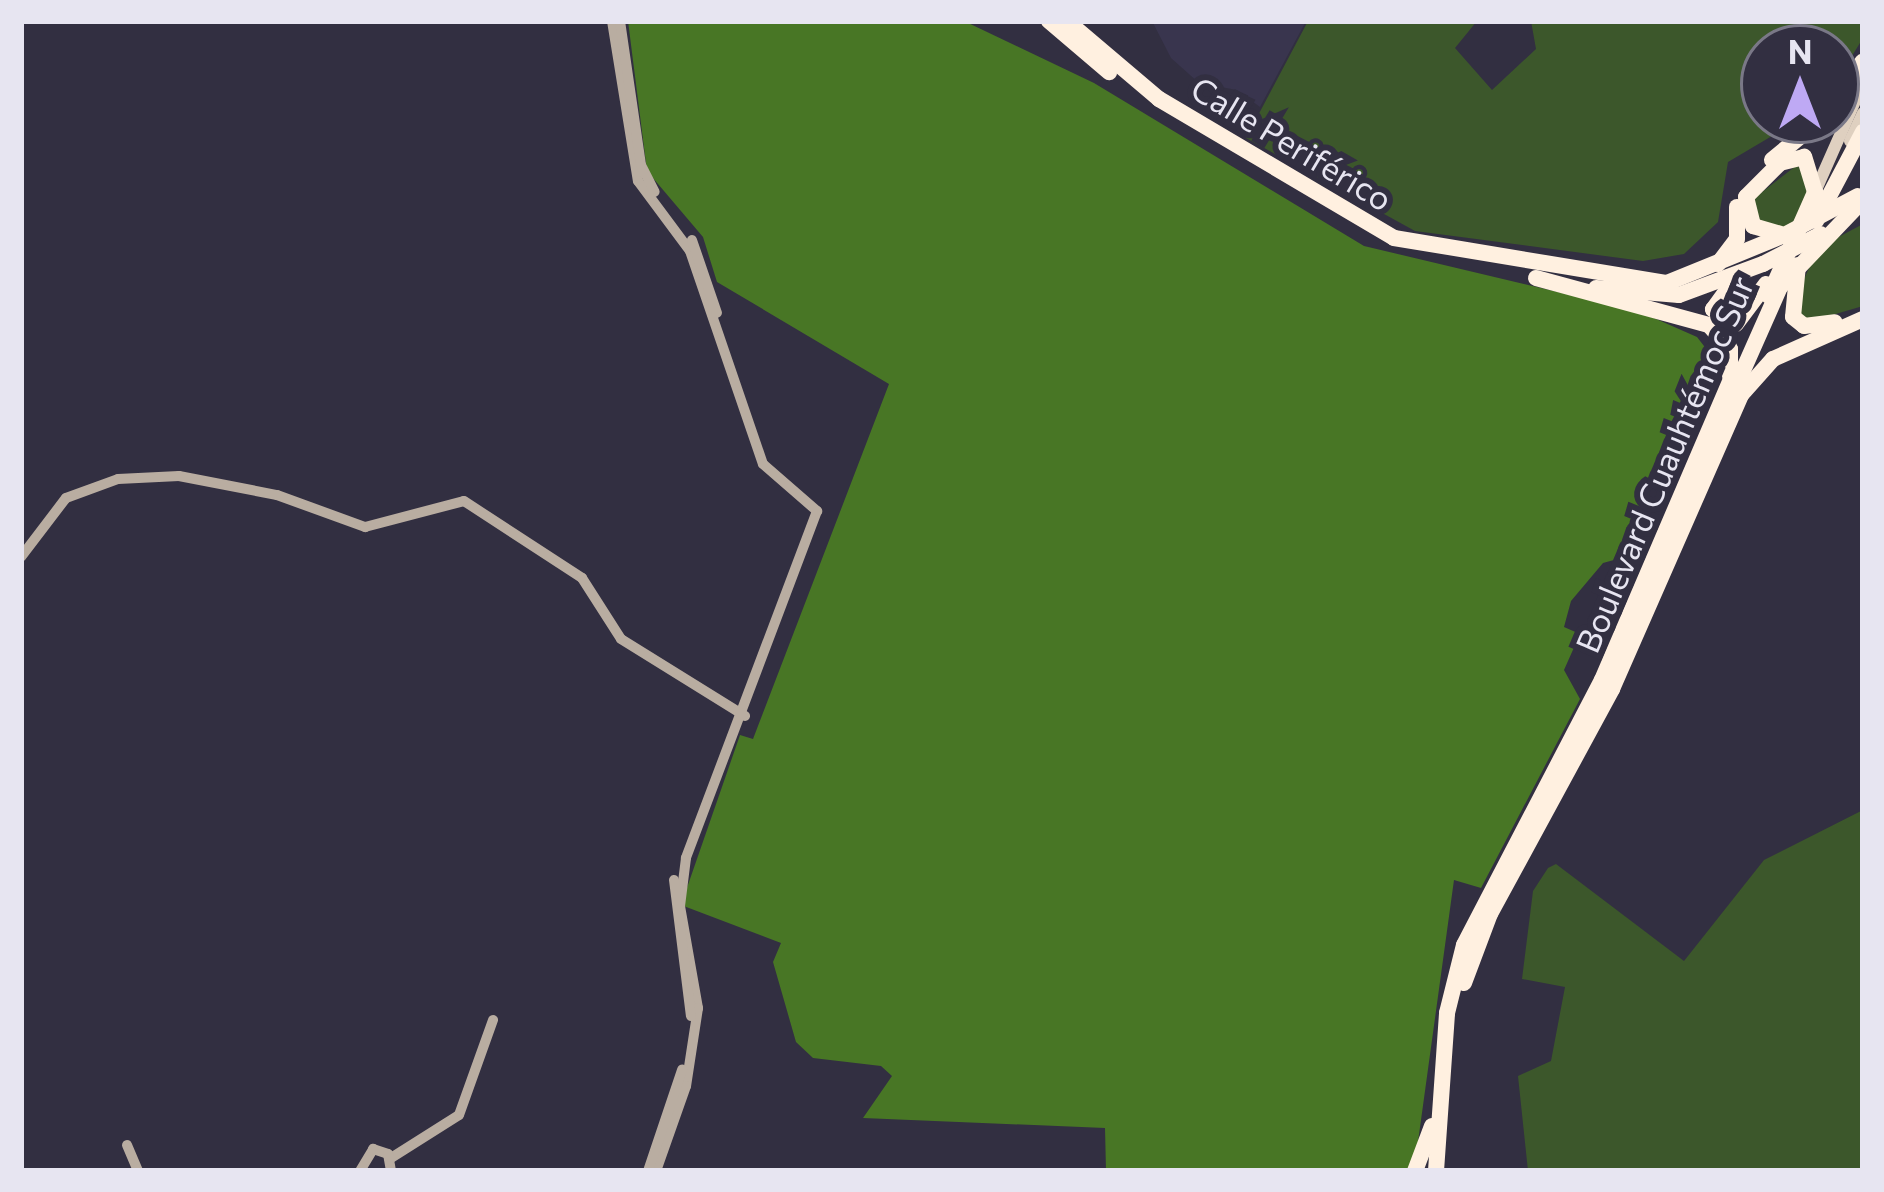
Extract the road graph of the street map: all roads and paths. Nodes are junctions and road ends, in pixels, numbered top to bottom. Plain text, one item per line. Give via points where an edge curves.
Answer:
1 (616, 21) edge
2 (1048, 21) edge
3 (1067, 21) edge
4 (1863, 83) edge
5 (1863, 113) edge
6 (1863, 132) edge
7 (1792, 144) edge
8 (1820, 195) junction
9 (1860, 207) edge
10 (1786, 234) junction
11 (1790, 264) junction
12 (1741, 275) junction
13 (1536, 278) junction
14 (1697, 278) junction
15 (1863, 310) edge
16 (1863, 319) edge
17 (1735, 390) junction
18 (1671, 540) junction
19 (21, 557) edge
20 (744, 712) junction
21 (1510, 864) junction
22 (493, 1020) dead end
23 (1439, 1108) junction
24 (127, 1145) dead end
25 (391, 1164) edge
26 (357, 1170) edge
27 (138, 1171) edge
28 (652, 1171) edge
29 (1415, 1171) edge
30 (1436, 1171) edge
31 (1447, 1171) edge

1 - 20 main road via 643,172 698,250 763,464 816,505
2 - 13 highway, Calle Periférico via 1154,106 1355,229 1442,261
3 - 14 highway, Calle Periférico via 1160,99 1375,230 1445,253 1608,279
4 - 8 main road, Boulevard Cuauhtémoc Sur
5 - 8 main road, Boulevard Cuauhtémoc Sur
6 - 8 highway
7 - 14 highway via 1741,187 1738,239
8 - 10 highway via 1813,164 1799,157 1749,190 1748,221
8 - 11 highway, Boulevard Cuauhtémoc Sur
9 - 10 highway, Calle Periférico, bridge
9 - 12 highway, Calle Periférico, bridge
9 - 18 highway, bridge via 1780,287
10 - 14 highway, Calle Periférico
11 - 12 highway via 1747,316 1730,324 1712,301
11 - 15 highway via 1797,322 1825,326
11 - 17 highway, Boulevard Cuauhtémoc Sur
12 - 13 highway, Calle Periférico via 1656,297
13 - 17 highway via 1709,326 1730,349
16 - 17 highway via 1773,358
17 - 18 highway, Boulevard Cuauhtémoc Sur
18 - 21 highway, Boulevard Cuauhtémoc Sur
19 - 20 main road via 66,498 118,479 179,476 277,495 365,527 464,501 582,578 610,629
20 - 28 main road via 685,850 681,915 698,1008 686,1086
21 - 23 highway via 1459,959
21 - 31 highway via 1460,999
22 - 25 main road via 459,1115
23 - 29 highway
23 - 30 highway
24 - 27 main road
25 - 26 main road via 368,1150

